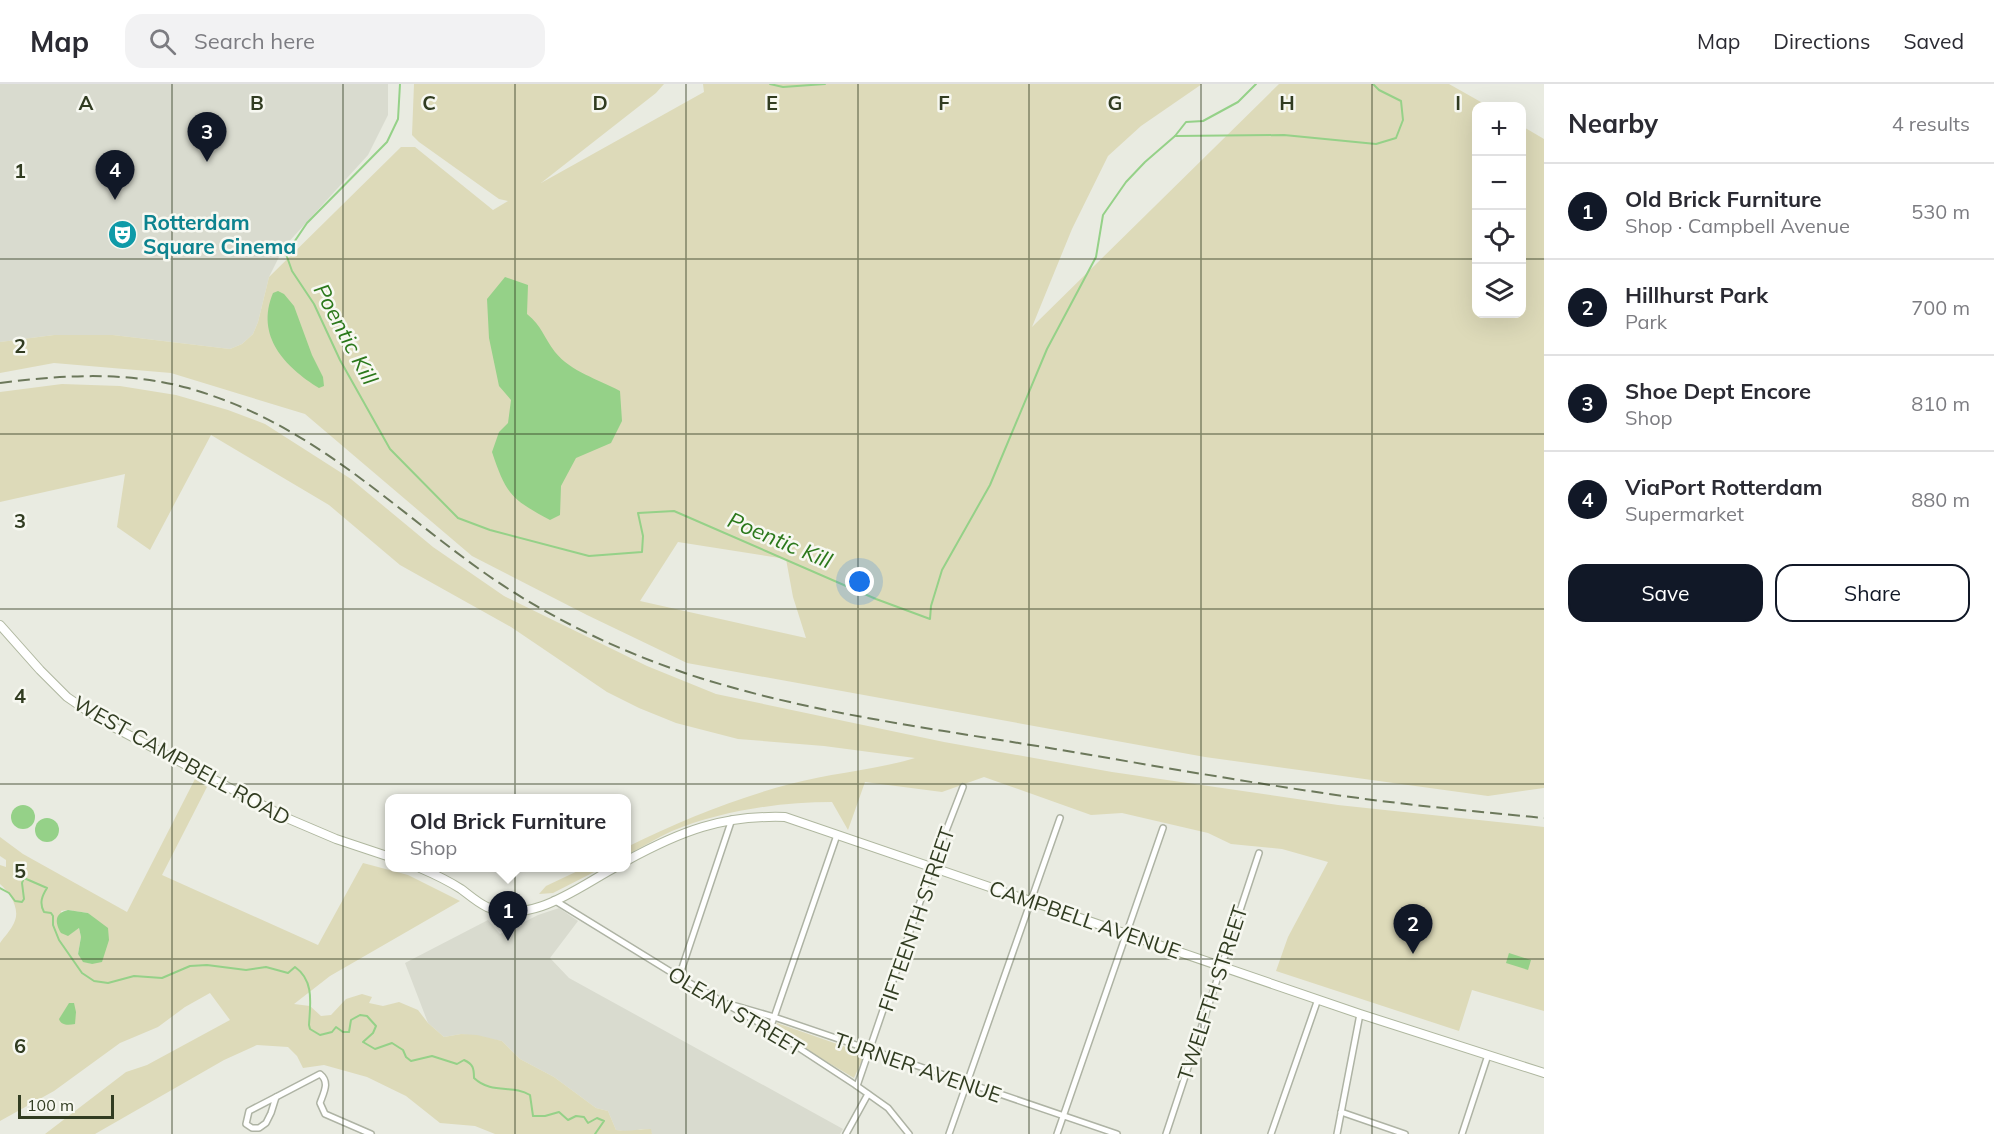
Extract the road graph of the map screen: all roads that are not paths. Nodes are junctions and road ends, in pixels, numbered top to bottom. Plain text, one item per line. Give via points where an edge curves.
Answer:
1 (0, 625) edge
2 (963, 787) dead end
3 (1060, 818) dead end
4 (732, 819) junction
5 (1163, 828) dead end
6 (837, 835) junction
7 (1259, 853) dead end
8 (385, 855) edge
9 (631, 859) edge
10 (932, 867) junction
11 (430, 872) edge
12 (605, 872) edge
13 (554, 900) junction
14 (1031, 900) junction
15 (1126, 934) junction
16 (1220, 966) junction
17 (679, 977) junction
18 (1318, 999) junction
19 (719, 1001) junction
20 (1360, 1014) junction
21 (774, 1017) junction
22 (771, 1029) junction
23 (871, 1050) junction
24 (1488, 1055) junction
25 (1544, 1073) edge
26 (968, 1083) junction
27 (857, 1086) junction
28 (868, 1094) junction
29 (276, 1097) junction
30 (1341, 1112) junction
31 (1063, 1116) junction
32 (371, 1134) edge
33 (846, 1134) edge
34 (909, 1134) edge
35 (949, 1134) edge
36 (1057, 1134) edge
37 (1117, 1134) edge
38 (1166, 1134) edge
39 (1271, 1134) edge
40 (1337, 1134) edge
41 (1405, 1134) edge
42 (1462, 1134) edge

1 - 8 street, WEST CAMPBELL ROAD via 67,697 102,721 289,819
2 - 10 street, FIFTEENTH STREET
3 - 14 street
4 - 6 street, CAMPBELL AVENUE via 785,817
4 - 9 street, CAMPBELL AVENUE via 677,835
4 - 17 street
5 - 15 street
6 - 10 street, CAMPBELL AVENUE
6 - 21 street
7 - 16 street, TWELFTH STREET
10 - 14 street, CAMPBELL AVENUE
10 - 23 street, FIFTEENTH STREET
11 - 13 street via 500,911 531,910
12 - 13 street
13 - 17 street, OLEAN STREET
14 - 15 street, CAMPBELL AVENUE
14 - 26 street
15 - 16 street, CAMPBELL AVENUE
15 - 31 street
16 - 18 street, CAMPBELL AVENUE
16 - 38 street, TWELFTH STREET
17 - 19 street, OLEAN STREET
18 - 20 street, CAMPBELL AVENUE
18 - 39 street
19 - 21 street, TURNER AVENUE
19 - 22 street, OLEAN STREET
20 - 24 street, CAMPBELL AVENUE
20 - 30 street
21 - 22 street
21 - 23 street, TURNER AVENUE
22 - 27 street, OLEAN STREET
23 - 26 street, TURNER AVENUE
23 - 27 street, FIFTEENTH STREET
24 - 25 street, CAMPBELL AVENUE
24 - 42 street
26 - 31 street, TURNER AVENUE
26 - 35 street
27 - 28 street, OLEAN STREET
28 - 33 street
28 - 34 street, OLEAN STREET via 888,1108
29 - 29 street via 249,1111 246,1124 259,1128 266,1123
29 - 32 street via 320,1074 326,1082 321,1108 331,1118
30 - 40 street
30 - 41 street
31 - 36 street
31 - 37 street, TURNER AVENUE

